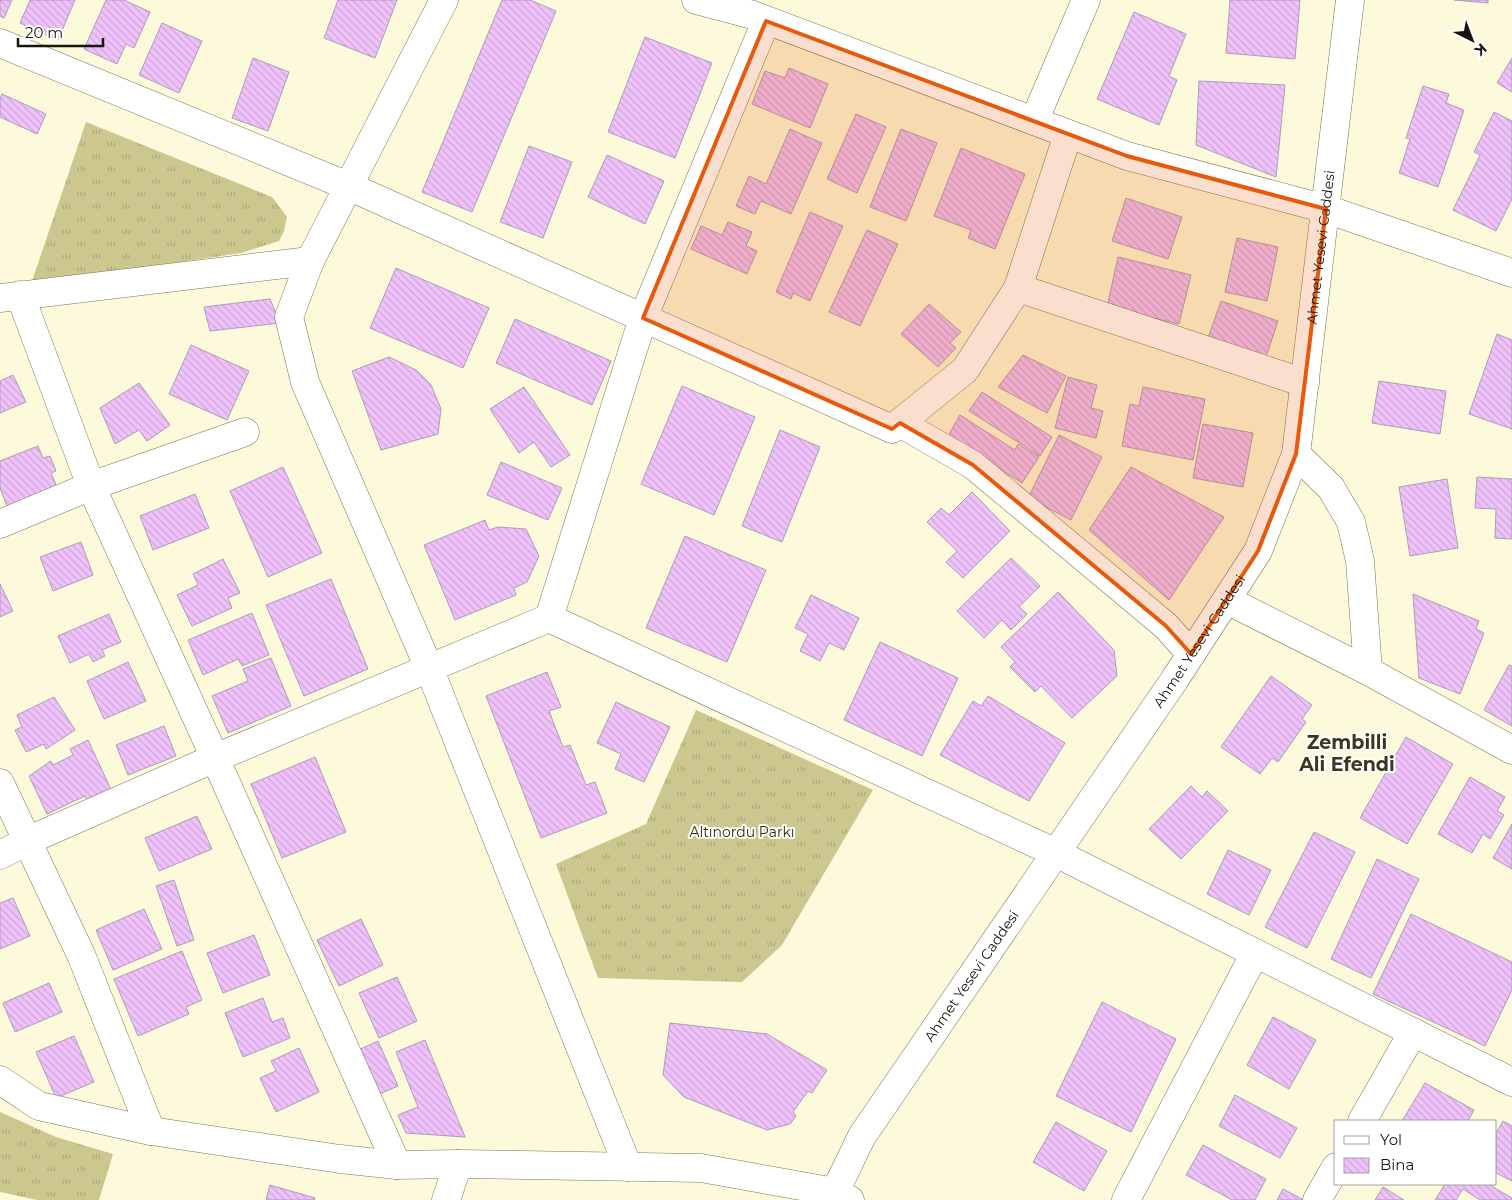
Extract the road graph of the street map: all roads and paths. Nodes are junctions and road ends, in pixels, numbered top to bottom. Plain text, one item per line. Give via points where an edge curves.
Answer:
1 (444, 0) edge
2 (696, 0) edge
3 (1086, 0) edge
4 (1350, 0) edge
5 (766, 20) junction
6 (0, 43) edge
7 (1034, 121) junction
8 (1068, 134) junction
9 (348, 186) junction
10 (1326, 209) junction
11 (310, 262) junction
12 (1509, 267) edge
13 (1018, 288) junction
14 (10, 297) edge
15 (643, 318) junction
16 (1305, 383) junction
17 (900, 423) junction
18 (244, 432) dead end
19 (1296, 454) junction
20 (91, 486) junction
21 (0, 524) edge
22 (1227, 600) junction
23 (549, 618) junction
24 (1192, 654) junction
25 (429, 668) junction
26 (1368, 671) junction
27 (1512, 750) edge
28 (215, 758) junction
29 (0, 783) edge
30 (27, 841) junction
31 (1056, 853) junction
32 (0, 855) edge
33 (1255, 953) junction
34 (1413, 1032) junction
35 (0, 1080) edge
36 (1512, 1082) edge
37 (1363, 1120) edge
38 (151, 1131) junction
39 (458, 1164) junction
40 (397, 1165) junction
41 (628, 1167) junction
42 (1334, 1170) edge
43 (839, 1197) edge
44 (446, 1200) edge
45 (1126, 1200) edge
46 (1317, 1200) edge

1 - 9 street
2 - 5 street
3 - 7 street
4 - 10 street, Ahmet Yesevi Caddesi
5 - 7 street
5 - 15 street
6 - 9 street
7 - 8 street
8 - 10 street via 1127,156
8 - 13 street
9 - 11 street
9 - 15 street
10 - 12 street
10 - 16 street, Ahmet Yesevi Caddesi
11 - 14 street
11 - 25 street via 290,317 305,382
13 - 16 street
13 - 17 street via 965,370
14 - 20 street
15 - 17 street via 892,429
15 - 23 street
16 - 19 street, Ahmet Yesevi Caddesi
17 - 24 street via 973,465 1166,626
18 - 20 street
19 - 22 street, Ahmet Yesevi Caddesi via 1258,551
19 - 26 street via 1331,488 1352,522 1360,560
20 - 21 street
20 - 28 street
22 - 24 street, Ahmet Yesevi Caddesi
22 - 26 street
23 - 25 street
23 - 31 street
24 - 31 street, Ahmet Yesevi Caddesi
25 - 28 street
25 - 41 street
26 - 27 street
28 - 30 street
28 - 40 street
29 - 30 street
30 - 32 street
30 - 38 street via 82,957
31 - 33 street
31 - 43 street, Ahmet Yesevi Caddesi via 862,1136
33 - 34 street
33 - 45 street
34 - 36 street
34 - 37 street
35 - 38 street via 39,1106
38 - 40 street
39 - 40 street
39 - 41 street
39 - 44 street
41 - 43 street via 701,1168
42 - 46 street

